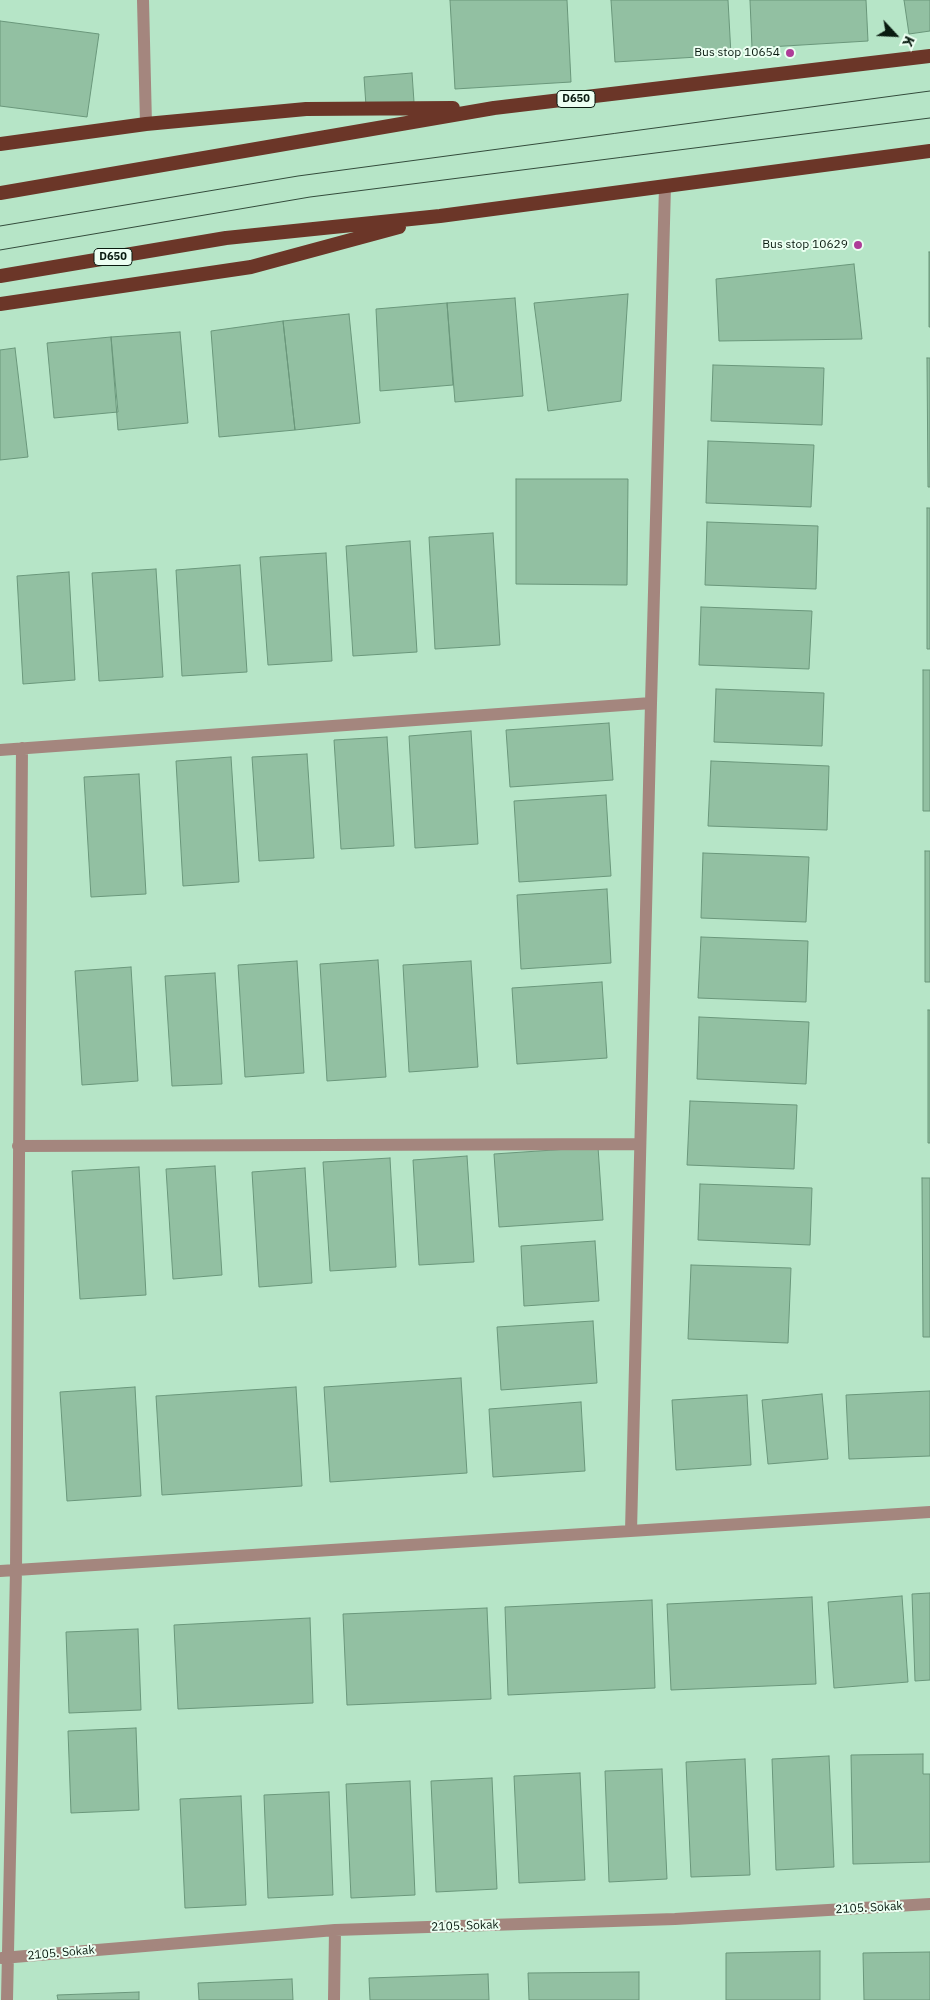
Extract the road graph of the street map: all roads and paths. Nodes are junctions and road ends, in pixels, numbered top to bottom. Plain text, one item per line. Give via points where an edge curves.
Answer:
1 (143, 0) edge
2 (930, 56) edge
3 (494, 108) junction
4 (146, 124) junction
5 (0, 144) edge
6 (930, 151) edge
7 (665, 186) junction
8 (0, 193) edge
9 (440, 216) junction
10 (0, 276) edge
11 (0, 304) edge
12 (650, 704) junction
13 (22, 748) junction
14 (0, 750) edge
15 (640, 1144) junction
16 (18, 1146) junction
17 (930, 1512) edge
18 (631, 1531) junction
19 (16, 1570) junction
20 (0, 1571) edge
21 (930, 1904) edge
22 (335, 1930) junction
23 (4, 1958) edge
24 (7, 2000) edge
25 (334, 2000) edge

1 - 4 street
2 - 3 highway, D650
3 - 4 highway via 306,109
3 - 8 highway, D650
4 - 5 highway
6 - 7 highway, D650
7 - 9 highway, D650
7 - 12 street
9 - 10 highway, D650 via 226,238
9 - 11 highway via 251,267
12 - 13 street
12 - 15 street
13 - 14 street
13 - 16 street
15 - 16 street
15 - 18 street
16 - 19 street
17 - 18 street
18 - 19 street
19 - 20 street
19 - 23 street
21 - 22 street, 2105. Sokak via 675,1919
22 - 23 street, 2105. Sokak
22 - 25 street
23 - 24 street

